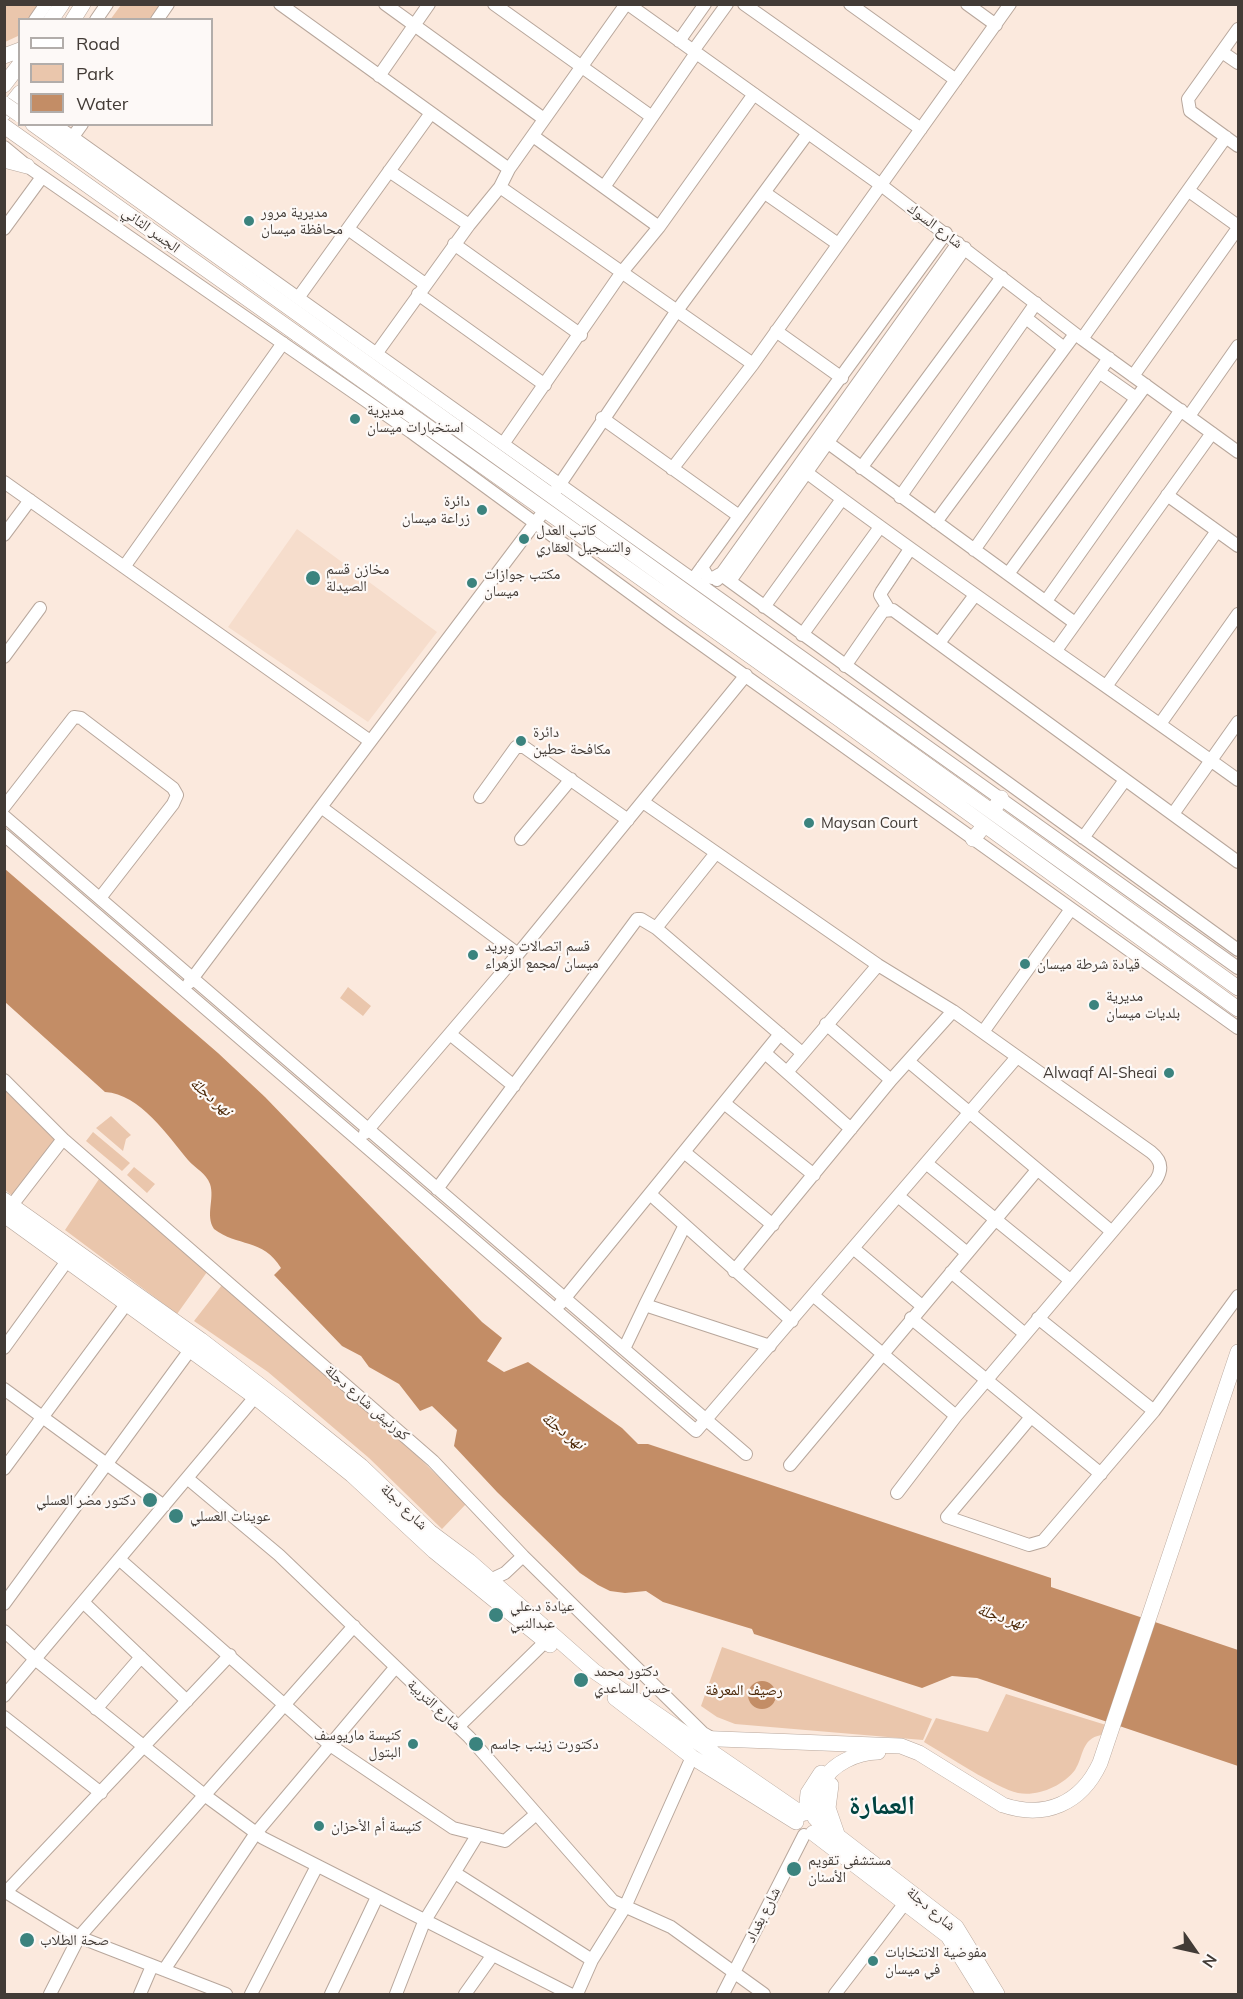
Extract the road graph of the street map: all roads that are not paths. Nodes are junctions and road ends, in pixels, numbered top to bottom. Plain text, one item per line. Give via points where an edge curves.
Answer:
1 (46, 4) edge
2 (62, 4) edge
3 (83, 4) edge
4 (107, 4) edge
5 (168, 4) edge
6 (280, 4) edge
7 (385, 4) edge
8 (429, 4) edge
9 (494, 4) edge
10 (627, 4) edge
11 (705, 4) edge
12 (727, 4) edge
13 (744, 4) edge
14 (850, 4) edge
15 (967, 4) edge
16 (1010, 4) edge
17 (36, 18) edge
18 (52, 18) edge
19 (74, 18) edge
20 (97, 18) edge
21 (158, 18) edge
22 (414, 25) junction
23 (996, 25) junction
24 (1239, 29) edge
25 (679, 41) junction
26 (1222, 51) junction
27 (695, 52) junction
28 (15, 53) edge
29 (1239, 63) edge
30 (582, 67) junction
31 (379, 76) junction
32 (956, 80) junction
33 (4, 85) edge
34 (754, 94) junction
35 (18, 96) edge
36 (4, 104) edge
37 (18, 112) edge
38 (4, 113) edge
39 (431, 113) junction
40 (18, 115) edge
41 (652, 117) junction
42 (544, 119) junction
43 (36, 126) edge
44 (57, 126) edge
45 (81, 126) edge
46 (4, 128) edge
47 (921, 129) junction
48 (808, 133) junction
49 (533, 136) junction
50 (1226, 137) junction
51 (72, 138) junction
52 (1239, 146) edge
53 (4, 147) edge
54 (4, 159) edge
55 (27, 166) junction
56 (509, 169) junction
57 (389, 171) junction
58 (42, 177) junction
59 (881, 185) junction
60 (500, 187) junction
61 (604, 187) junction
62 (1190, 191) junction
63 (765, 193) junction
64 (469, 225) junction
65 (660, 227) junction
66 (1239, 227) edge
67 (348, 229) junction
68 (4, 230) edge
69 (946, 233) junction
70 (454, 244) junction
71 (838, 244) junction
72 (962, 245) junction
73 (622, 272) junction
74 (1002, 277) junction
75 (422, 289) junction
76 (298, 298) junction
77 (1036, 303) junction
78 (676, 312) junction
79 (1026, 318) junction
80 (776, 332) junction
81 (581, 335) junction
82 (1078, 336) junction
83 (283, 343) junction
84 (1239, 346) edge
85 (1064, 348) junction
86 (376, 354) junction
87 (1109, 358) junction
88 (753, 364) junction
89 (1099, 372) junction
90 (1133, 376) junction
91 (842, 378) junction
92 (545, 385) junction
93 (1146, 385) junction
94 (1136, 398) junction
95 (433, 403) junction
96 (1185, 413) junction
97 (602, 418) junction
98 (414, 426) junction
99 (1212, 433) junction
100 (823, 439) junction
101 (503, 444) junction
102 (1239, 452) edge
103 (861, 468) junction
104 (672, 469) junction
105 (806, 472) junction
106 (4, 482) edge
107 (1167, 495) junction
108 (900, 496) junction
109 (842, 499) junction
110 (30, 500) junction
111 (548, 503) junction
112 (739, 516) junction
113 (936, 522) junction
114 (880, 527) junction
115 (6, 528) edge
116 (1217, 531) junction
117 (1239, 546) edge
118 (910, 549) junction
119 (975, 550) junction
120 (124, 567) junction
121 (702, 567) junction
122 (1008, 574) junction
123 (725, 578) junction
124 (693, 579) junction
125 (716, 596) junction
126 (975, 596) junction
127 (1046, 601) junction
128 (764, 607) junction
129 (40, 608) dead end
130 (888, 608) junction
131 (1239, 614) edge
132 (1075, 623) junction
133 (802, 635) junction
134 (939, 643) junction
135 (1057, 649) junction
136 (4, 657) edge
137 (845, 666) junction
138 (746, 675) junction
139 (1107, 685) junction
140 (1239, 722) edge
141 (1160, 723) junction
142 (370, 741) junction
143 (1212, 761) junction
144 (571, 779) junction
145 (1125, 780) junction
146 (1239, 780) edge
147 (480, 797) dead end
148 (643, 802) junction
149 (997, 805) junction
150 (4, 807) edge
151 (321, 807) junction
152 (1173, 814) junction
153 (4, 816) edge
154 (628, 820) junction
155 (984, 826) junction
156 (4, 835) edge
157 (973, 838) junction
158 (1083, 838) junction
159 (521, 839) dead end
160 (716, 853) junction
161 (1115, 861) junction
162 (1239, 862) edge
163 (1107, 873) junction
164 (100, 898) junction
165 (1071, 909) junction
166 (656, 928) junction
167 (1239, 950) edge
168 (518, 954) junction
169 (878, 965) junction
170 (1239, 968) edge
171 (192, 978) junction
172 (1239, 987) edge
173 (184, 989) junction
174 (1239, 1009) edge
175 (953, 1011) junction
176 (826, 1024) junction
177 (1239, 1028) edge
178 (255, 1031) junction
179 (983, 1032) junction
180 (450, 1034) junction
181 (780, 1034) junction
182 (245, 1042) junction
183 (765, 1053) junction
184 (802, 1053) junction
185 (1017, 1057) junction
186 (908, 1061) junction
187 (787, 1072) junction
188 (4, 1080) edge
189 (891, 1080) junction
190 (514, 1086) junction
191 (724, 1103) junction
192 (969, 1112) junction
193 (369, 1128) junction
194 (851, 1129) junction
195 (63, 1139) junction
196 (360, 1140) junction
197 (684, 1152) junction
198 (926, 1163) junction
199 (1037, 1170) junction
200 (814, 1175) junction
201 (437, 1189) junction
202 (650, 1194) junction
203 (898, 1196) junction
204 (6, 1210) edge
205 (994, 1221) junction
206 (685, 1225) junction
207 (773, 1225) junction
208 (1111, 1231) junction
209 (853, 1248) junction
210 (967, 1253) junction
211 (67, 1261) junction
212 (734, 1271) junction
213 (951, 1272) junction
214 (1070, 1280) junction
215 (814, 1296) junction
216 (1239, 1296) edge
217 (565, 1298) junction
218 (127, 1303) junction
219 (645, 1305) junction
220 (922, 1306) junction
221 (555, 1309) junction
222 (911, 1318) junction
223 (1038, 1318) junction
224 (792, 1321) junction
225 (1025, 1334) junction
226 (770, 1346) junction
227 (4, 1348) edge
228 (624, 1349) junction
229 (190, 1350) junction
230 (1239, 1352) edge
231 (881, 1354) junction
232 (1239, 1368) edge
233 (986, 1380) junction
234 (4, 1389) edge
235 (255, 1397) junction
236 (1154, 1411) junction
237 (956, 1416) junction
238 (1031, 1417) junction
239 (42, 1418) junction
240 (704, 1420) junction
241 (746, 1454) dead end
242 (790, 1464) dead end
243 (107, 1466) junction
244 (4, 1469) edge
245 (1101, 1474) junction
246 (187, 1478) junction
247 (897, 1492) dead end
248 (164, 1506) junction
249 (523, 1556) junction
250 (119, 1559) junction
251 (490, 1580) junction
252 (83, 1602) junction
253 (4, 1605) edge
254 (354, 1626) junction
255 (4, 1631) edge
256 (546, 1641) junction
257 (230, 1656) junction
258 (141, 1657) junction
259 (35, 1659) junction
260 (394, 1669) junction
261 (4, 1696) edge
262 (187, 1701) junction
263 (285, 1704) junction
264 (96, 1708) junction
265 (4, 1717) edge
266 (458, 1727) junction
267 (684, 1735) junction
268 (715, 1740) junction
269 (330, 1745) junction
270 (144, 1747) junction
271 (869, 1748) junction
272 (692, 1756) junction
273 (841, 1765) junction
274 (101, 1793) junction
275 (203, 1794) junction
276 (535, 1815) junction
277 (807, 1822) junction
278 (256, 1833) junction
279 (478, 1834) junction
280 (838, 1836) junction
281 (317, 1866) junction
282 (454, 1873) junction
283 (5, 1892) edge
284 (377, 1897) junction
285 (905, 1904) junction
286 (625, 1907) junction
287 (424, 1922) junction
288 (79, 1937) junction
289 (492, 1956) junction
290 (592, 1960) junction
291 (158, 1968) junction
292 (733, 1972) junction
293 (50, 1995) edge
294 (140, 1995) edge
295 (226, 1995) edge
296 (251, 1995) edge
297 (332, 1995) edge
298 (396, 1995) edge
299 (465, 1995) edge
300 (570, 1995) edge
301 (577, 1995) edge
302 (723, 1995) edge
303 (764, 1995) edge
304 (835, 1995) edge
305 (984, 1995) edge
306 (997, 1995) edge

1 - 17 street
2 - 18 main road
3 - 19 main road
4 - 20 street
5 - 21 street
6 - 31 street
7 - 22 street
8 - 22 street
9 - 30 street
10 - 25 street, شارع السوك
10 - 30 street
11 - 25 street
12 - 27 street
13 - 47 street
14 - 32 street
15 - 23 street
16 - 23 street
22 - 31 street
22 - 42 street
23 - 32 street
24 - 26 street
25 - 27 street, شارع السوك
26 - 29 street
26 - 50 street via 1187,106
27 - 34 street, شارع السوك
27 - 41 street
28 - 33 main road
30 - 41 street
30 - 42 street
31 - 39 street
32 - 47 street
34 - 48 street, شارع السوك
34 - 65 street
35 - 38 main road
36 - 37 main road, bridge
39 - 56 street
39 - 57 street
40 - 46 street
41 - 61 street
42 - 49 street
43 - 95 main road, الجسر الثاني via 307,320
44 - 51 street
45 - 51 street
46 - 98 main road, الجسر الثاني, bridge via 297,334
47 - 59 street
48 - 59 street, شارع السوك
48 - 63 street
49 - 56 street
49 - 61 street
50 - 52 street
50 - 62 street
51 - 76 street
53 - 55 street
54 - 55 main road
55 - 58 street
56 - 60 street
57 - 64 street
57 - 67 street
58 - 68 street
58 - 83 street
59 - 69 street, شارع السوك
59 - 71 street
60 - 64 street
60 - 73 street
61 - 65 street
62 - 66 street
62 - 82 street
63 - 71 street
63 - 78 street
64 - 70 street
65 - 73 street
66 - 90 street
67 - 75 street
67 - 76 street
69 - 72 street, شارع السوك
69 - 91 street
70 - 75 street
70 - 81 street
71 - 80 street
72 - 74 street, شارع السوك
72 - 100 street
73 - 78 street
73 - 81 street
74 - 77 street, شارع السوك
74 - 103 street
75 - 86 street
75 - 92 street
76 - 86 street
77 - 79 street
77 - 82 street, شارع السوك
78 - 88 street
78 - 97 street
79 - 85 street
79 - 108 street
80 - 88 street
80 - 91 street
81 - 92 street
82 - 85 street
82 - 87 street, شارع السوك
83 - 98 street
83 - 120 street
84 - 96 street
85 - 113 street
86 - 95 street
87 - 89 street
87 - 90 street, شارع السوك
88 - 104 street
89 - 94 street
89 - 119 street
90 - 93 street, شارع السوك
91 - 112 street
92 - 101 street
93 - 94 street
93 - 96 street, شارع السوك
94 - 122 street
95 - 101 street
95 - 111 main road, الجسر الثاني
96 - 99 street, شارع السوك
96 - 127 street
97 - 104 street
97 - 111 street
98 - 111 main road, الجسر الثاني
99 - 102 street, شارع السوك
99 - 107 street
100 - 103 street
100 - 105 street
100 - 123 street
101 - 111 street
103 - 108 street
104 - 112 street
105 - 109 street
105 - 123 street
106 - 110 street
107 - 116 street
107 - 132 street
108 - 113 street
109 - 114 street
109 - 128 street
110 - 115 street
110 - 120 street
111 - 124 street
111 - 138 street
111 - 142 street
111 - 149 main road
111 - 155 main road
112 - 121 street
113 - 119 street
114 - 118 street
114 - 133 street
116 - 117 street
116 - 139 street
118 - 126 street
118 - 130 street via 880,595
119 - 122 street
120 - 142 street
121 - 123 street via 708,577
121 - 124 street
122 - 127 street
123 - 125 street via 714,586
123 - 128 street
124 - 125 street
125 - 149 street
126 - 134 street
126 - 135 street
127 - 132 street
128 - 133 street
129 - 136 street
130 - 134 street
130 - 137 street
131 - 141 street
132 - 135 street
133 - 137 street
134 - 145 street
135 - 139 street
137 - 158 street
138 - 148 street
138 - 157 street
139 - 141 street
140 - 143 street
141 - 143 street
142 - 151 street
143 - 146 street
143 - 152 street
144 - 147 street via 524,747 516,747
144 - 154 street
144 - 159 street
145 - 152 street
145 - 158 street
148 - 154 street
148 - 160 street
149 - 163 street
149 - 172 main road
150 - 164 street via 74,717 81,718 173,788 177,795 172,804
151 - 168 street
151 - 171 street
152 - 162 street
153 - 164 street
154 - 168 street
155 - 157 main road
155 - 174 main road
156 - 173 street
157 - 165 street
158 - 161 street
160 - 166 street
160 - 169 street
161 - 163 street
161 - 167 street
163 - 170 street
164 - 171 street
165 - 177 street
165 - 179 street
166 - 181 street
166 - 190 street via 637,919
168 - 180 street
169 - 175 street
169 - 176 street
171 - 173 street
171 - 178 street
173 - 182 street
175 - 179 street
175 - 186 street
176 - 184 street
176 - 189 street
178 - 182 street
178 - 193 street
179 - 185 street
180 - 190 street
180 - 193 street
181 - 183 street
181 - 184 street
182 - 196 street
183 - 187 street
183 - 191 street
184 - 187 street
185 - 192 street
185 - 208 street via 1160,1161 1156,1180
186 - 189 street
186 - 192 street
187 - 194 street
188 - 195 street, كورنيش شارع دجلة
189 - 194 street
190 - 201 street
191 - 197 street
191 - 200 street
192 - 198 street
192 - 199 street
193 - 196 street
193 - 201 street
194 - 200 street
195 - 204 street
195 - 249 street, كورنيش شارع دجلة via 433,1461
196 - 221 street
197 - 202 street
197 - 207 street
198 - 203 street
198 - 205 street
199 - 205 street
199 - 208 street
200 - 207 street
201 - 217 street
202 - 206 street
202 - 217 street
203 - 209 street
203 - 210 street
204 - 211 main road, شارع دجلة
204 - 251 main road, شارع دجلة via 201,1340 361,1466 430,1532
205 - 210 street
205 - 214 street
206 - 212 street
206 - 219 street
207 - 212 street
208 - 214 street
209 - 215 street
209 - 220 street
210 - 213 street
211 - 218 main road, شارع دجلة
211 - 227 street
212 - 224 street
213 - 220 street
213 - 225 street
214 - 223 street
215 - 224 street
215 - 231 street
216 - 236 street
217 - 221 street
217 - 228 street
218 - 229 main road, شارع دجلة
218 - 239 street
219 - 226 street
219 - 228 street
220 - 222 street
221 - 240 street via 696,1431
222 - 231 street
222 - 233 street
223 - 225 street
223 - 236 street
224 - 226 street
225 - 233 street
226 - 240 street
228 - 240 street
229 - 235 main road, شارع دجلة
229 - 243 street
230 - 271 main road via 1100,1763 1084,1787 1049,1810 1018,1810 984,1796 902,1746
231 - 237 street
231 - 242 street
232 - 271 main road via 1101,1777 1089,1792 1051,1816 1014,1817 916,1760 898,1752
233 - 237 street
233 - 238 street
234 - 239 street
235 - 246 street
235 - 256 main road, شارع دجلة
236 - 245 street
237 - 247 street
238 - 245 street
238 - 245 street via 947,1517 1037,1545
239 - 243 street
239 - 244 street
240 - 241 street
243 - 248 street
243 - 253 street
246 - 248 street
246 - 254 street, شارع التربية via 279,1555
248 - 250 street
249 - 251 street via 505,1573
249 - 268 street, كورنيش شارع دجلة via 703,1733
250 - 252 street
250 - 257 street
251 - 267 main road, شارع دجلة via 594,1671
252 - 258 street
252 - 259 street
254 - 260 street, شارع التربية
254 - 263 street
255 - 259 street
256 - 266 street
256 - 272 main road, شارع دجلة
257 - 262 street
257 - 263 street
258 - 262 street
258 - 264 street
259 - 261 street
259 - 264 street
260 - 266 street, شارع التربية
260 - 269 street
262 - 270 street
263 - 269 street
263 - 275 street
264 - 270 street
265 - 274 street
266 - 276 street, شارع التربية
267 - 268 main road
267 - 277 main road, شارع دجلة
268 - 271 main road
269 - 278 street
269 - 279 street via 453,1828
270 - 274 street
270 - 275 street
271 - 273 main road
271 - 277 main road via 852,1750 822,1772 808,1793
272 - 277 main road, شارع دجلة
272 - 286 street
273 - 277 main road via 823,1782
273 - 280 main road via 828,1802
274 - 283 street
275 - 278 street
275 - 288 street
276 - 279 street via 505,1841
276 - 286 street, شارع التربية via 613,1902
277 - 280 main road, شارع دجلة
277 - 285 main road, شارع دجلة
277 - 292 street, شارع بغداد
278 - 281 street
278 - 291 street
279 - 282 street
280 - 306 main road, شارع دجلة via 956,1927
281 - 284 street
281 - 296 street
282 - 287 street
282 - 290 street
283 - 288 street
284 - 287 street
284 - 297 street
285 - 304 street
285 - 305 main road, شارع دجلة via 948,1936
286 - 290 street
286 - 292 street, شارع التربية via 671,1927
287 - 289 street
287 - 298 street
288 - 291 street
288 - 293 street
289 - 299 street
289 - 300 street
290 - 301 street
291 - 294 street
291 - 295 street
292 - 302 street, شارع بغداد
292 - 303 street, شارع التربية

